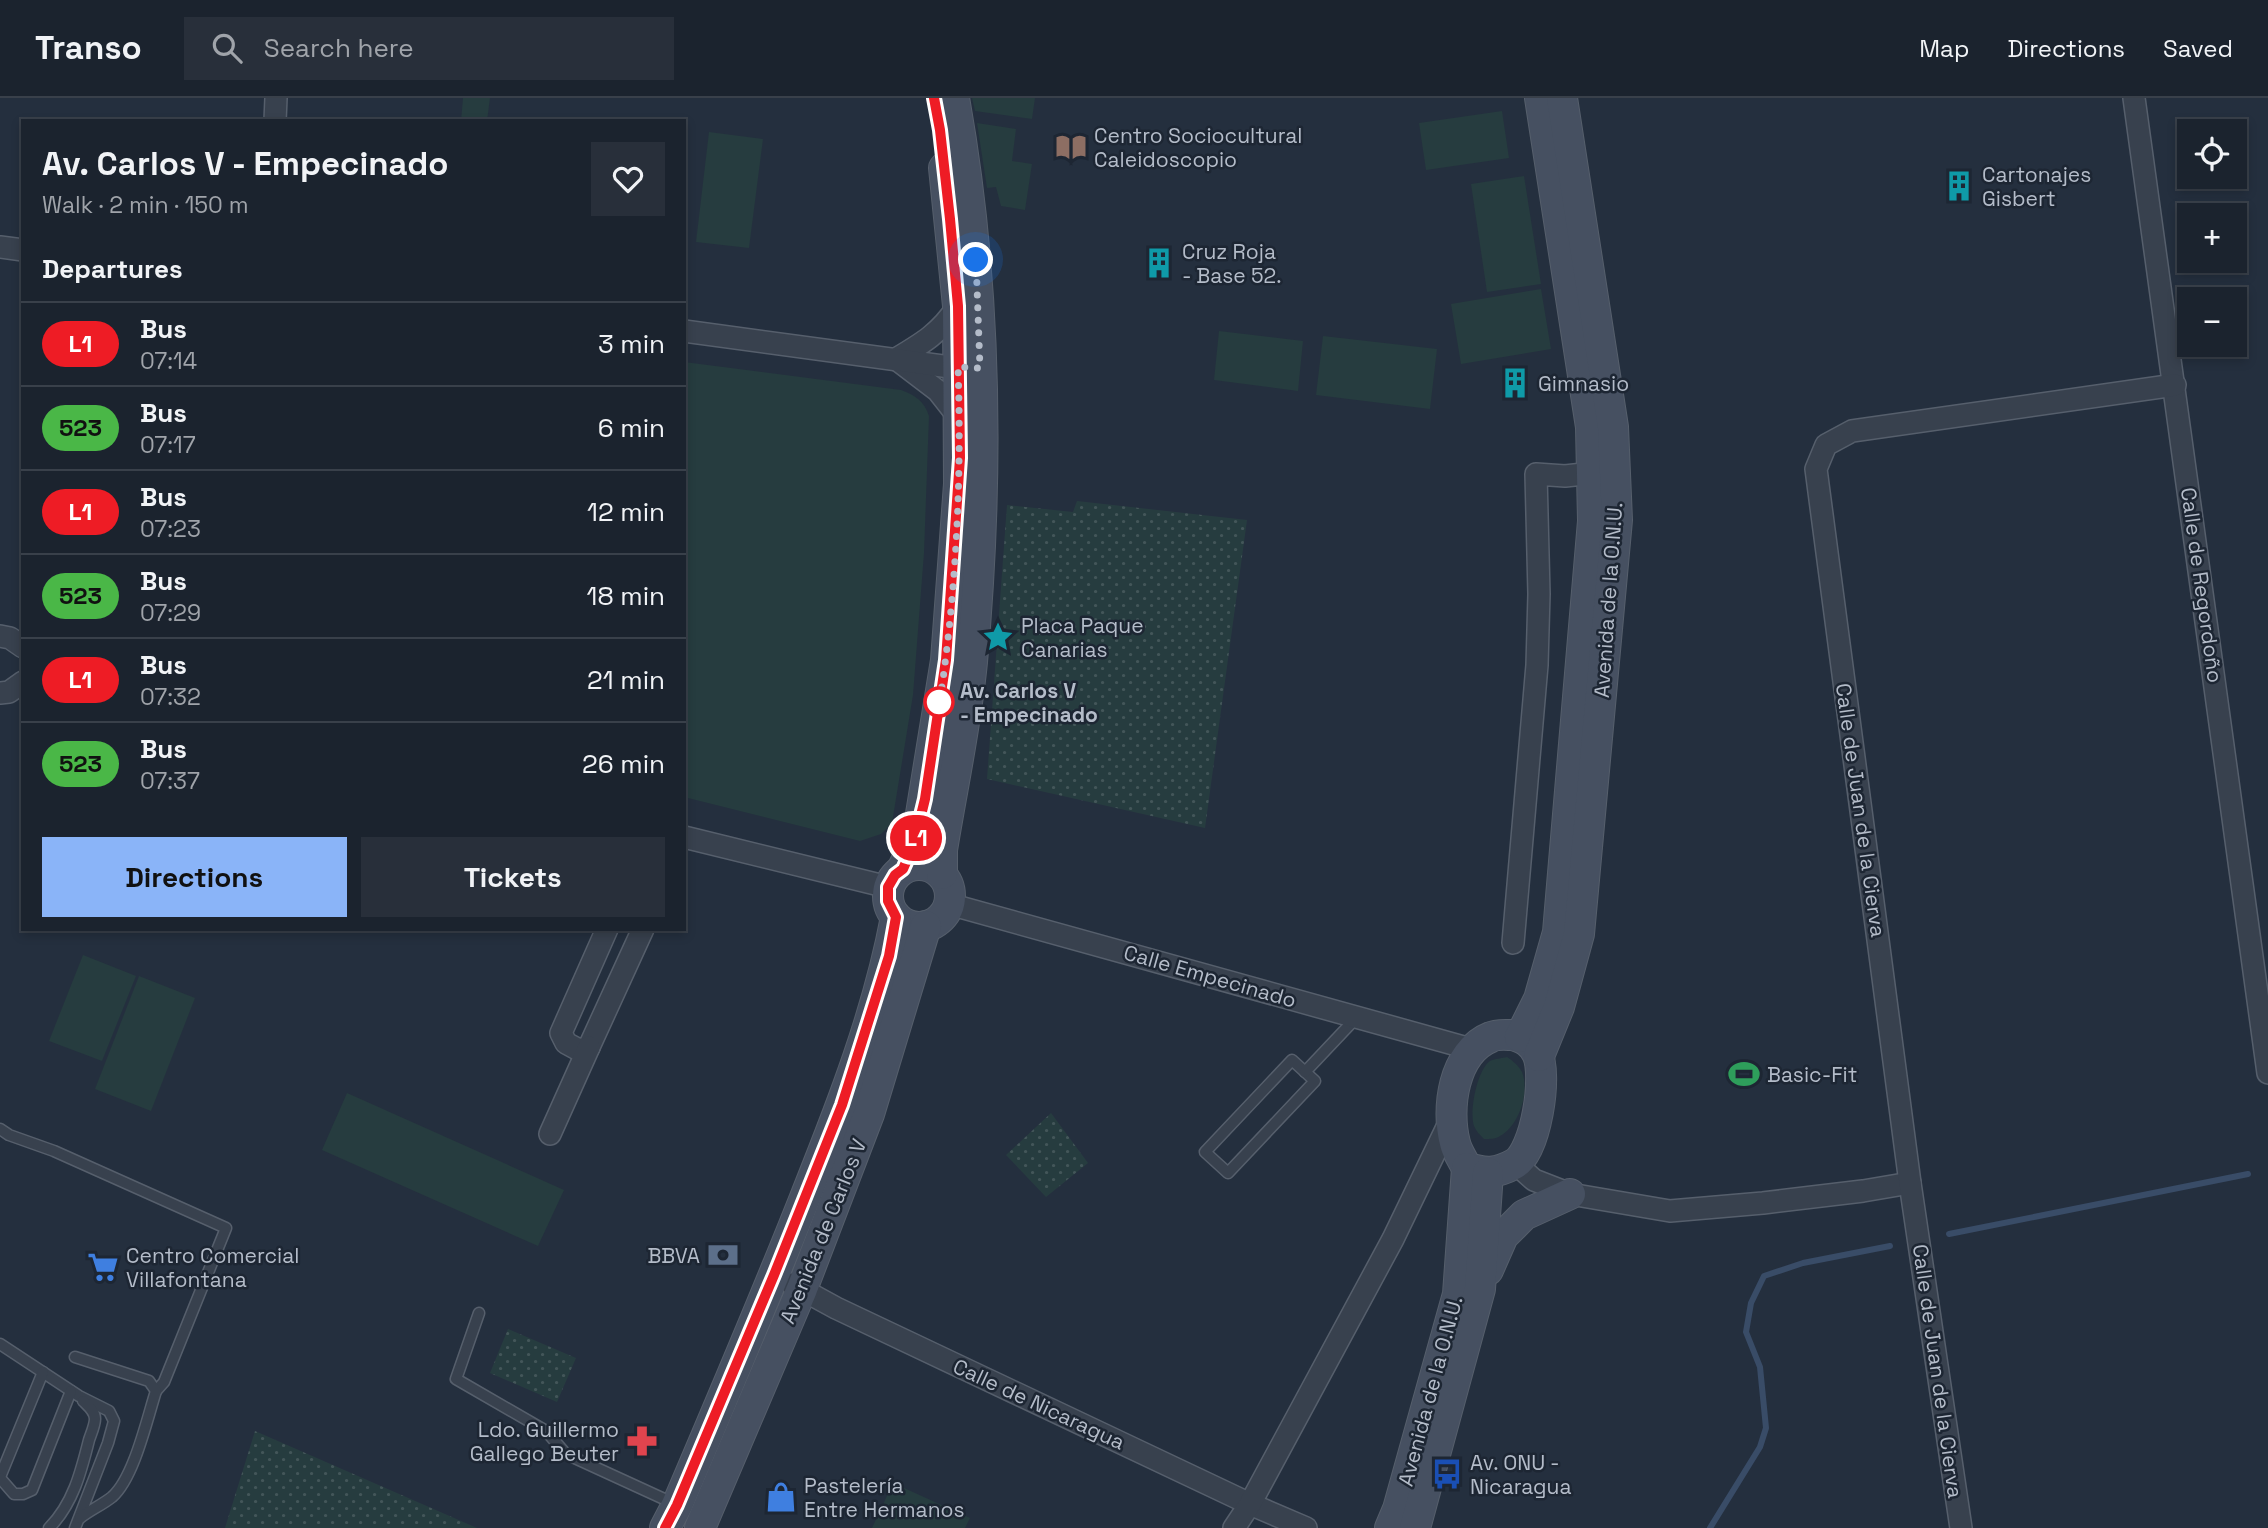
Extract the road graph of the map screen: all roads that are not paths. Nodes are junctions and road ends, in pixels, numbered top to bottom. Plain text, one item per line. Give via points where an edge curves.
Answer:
1 (276, 98) edge
2 (934, 98) edge
3 (954, 98) edge
4 (1540, 98) edge
5 (1562, 98) edge
6 (2134, 98) edge
7 (275, 119) edge
8 (0, 247) edge
9 (21, 250) edge
10 (958, 306) junction
11 (686, 331) edge
12 (896, 359) junction
13 (969, 367) junction
14 (2175, 384) junction
15 (960, 419) junction
16 (1593, 473) junction
17 (21, 683) edge
18 (0, 693) edge
19 (686, 837) edge
20 (942, 874) junction
21 (896, 878) junction
22 (949, 904) junction
23 (896, 917) junction
24 (926, 926) junction
25 (606, 931) edge
26 (642, 931) edge
27 (1513, 943) dead end
28 (1357, 1017) junction
29 (1529, 1046) junction
30 (589, 1047) junction
31 (1471, 1049) junction
32 (1305, 1072) junction
33 (2268, 1073) edge
34 (1451, 1119) junction
35 (0, 1129) edge
36 (550, 1134) dead end
37 (1516, 1164) junction
38 (1478, 1171) junction
39 (1910, 1183) junction
40 (1570, 1194) junction
41 (774, 1275) junction
42 (802, 1289) junction
43 (1480, 1289) junction
44 (479, 1313) dead end
45 (0, 1344) edge
46 (75, 1357) dead end
47 (43, 1372) junction
48 (156, 1391) junction
49 (75, 1394) junction
50 (0, 1477) edge
51 (1250, 1504) junction
52 (671, 1516) edge
53 (76, 1524) edge
54 (49, 1528) edge
55 (700, 1528) edge
56 (1234, 1528) edge
57 (1307, 1528) edge
58 (1390, 1528) edge
59 (1415, 1528) edge
60 (1961, 1528) edge

1 - 7 street
2 - 10 street
3 - 13 street via 975,239
4 - 16 street, Avenida de la O.N.U. via 1591,427
5 - 29 street, Avenida de la O.N.U. via 1612,427 1617,520 1579,934 1559,1007
6 - 14 street, Calle de Regordoño
8 - 9 street
10 - 12 street via 934,336
10 - 13 street
11 - 12 street
12 - 13 street
12 - 15 street via 938,391
13 - 15 street
13 - 20 street via 983,485 972,663
14 - 33 street, Calle de Regordoño
14 - 39 street, Calle de Juan de la Cierva via 1852,431 1826,445 1816,469
15 - 21 street via 946,660 922,813 914,844
16 - 27 street, Avenida de la O.N.U. via 1536,474 1537,664
16 - 29 street, Avenida de la O.N.U. via 1592,535 1558,932
17 - 18 street
19 - 21 street
20 - 21 street via 917,865
20 - 22 street via 950,892
21 - 23 street via 888,901
22 - 24 street via 942,916
22 - 28 street, Calle Empecinado
23 - 24 street via 910,926
23 - 41 street, Avenida de Carlos V via 889,956 842,1105
24 - 42 street, Avenida de Carlos V via 869,1114
25 - 30 street via 561,1033 566,1043 579,1050
26 - 30 street
28 - 31 street, Calle Empecinado
28 - 32 lane
29 - 31 street via 1512,1035 1492,1036
29 - 37 street via 1539,1107 1531,1140
30 - 36 street
31 - 34 street via 1455,1083
32 - 32 lane via 1292,1060 1205,1152 1228,1173 1315,1081
34 - 38 street via 1455,1146
34 - 51 street via 1393,1239
35 - 48 lane via 226,1228 164,1382
37 - 38 street
37 - 40 street via 1534,1181
38 - 43 street, Avenida de la O.N.U.
38 - 58 street, Avenida de la O.N.U. via 1458,1294
39 - 40 street via 1670,1212
39 - 60 street, Calle de Juan de la Cierva
40 - 43 street via 1524,1215 1503,1236
41 - 42 street, Calle de Nicaragua
41 - 52 street, Avenida de Carlos V
42 - 51 street, Calle de Nicaragua
42 - 55 street, Avenida de Carlos V
43 - 59 street, Avenida de la O.N.U.
44 - 52 lane via 456,1379 546,1431 566,1454
45 - 47 lane
46 - 48 lane via 149,1381
47 - 49 lane
47 - 50 lane
48 - 53 lane via 126,1478 112,1496
49 - 50 lane via 32,1490 14,1494
49 - 53 lane via 109,1411 114,1421
49 - 54 lane via 95,1418 71,1498
51 - 56 street
51 - 57 street, Calle de Nicaragua

